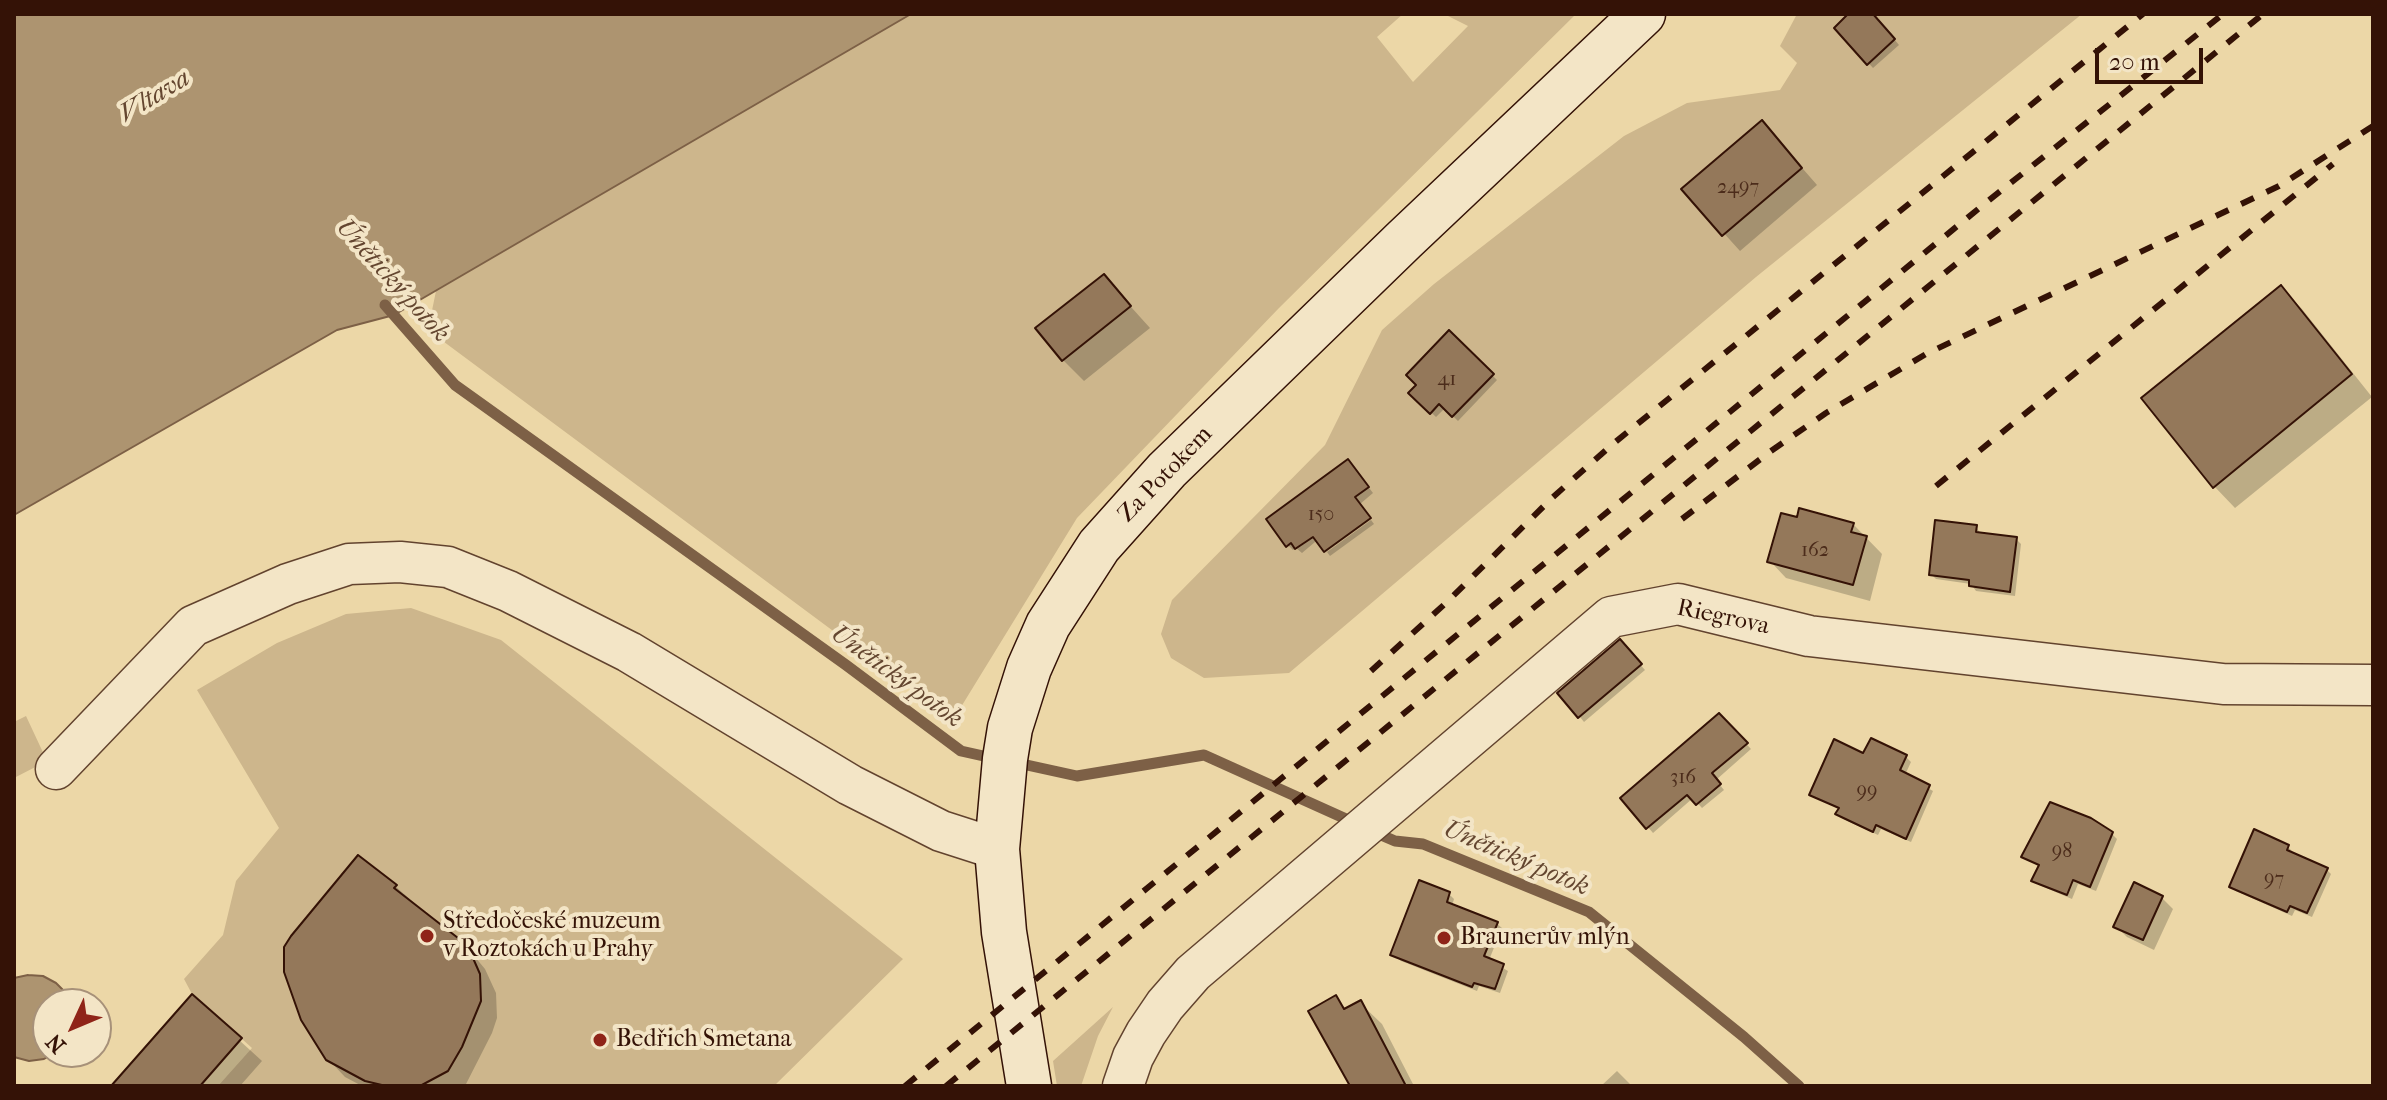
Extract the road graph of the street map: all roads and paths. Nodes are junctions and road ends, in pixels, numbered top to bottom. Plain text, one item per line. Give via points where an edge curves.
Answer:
1 (1643, 14) edge
2 (2373, 685) edge
3 (56, 769) dead end
4 (998, 829) junction
5 (1029, 1086) edge
6 (1123, 1086) edge

1 - 4 main road, Za Potokem via 1220,418 1099,546 1048,625 1029,668 1010,728
2 - 6 street, Riegrova via 2223,684 1901,647 1809,636 1678,604 1611,617 1178,988 1138,1046
3 - 4 street via 193,626 349,564 400,562 448,567 508,591 629,652 850,785 941,831
4 - 5 main road, Za Potokem via 1004,932

